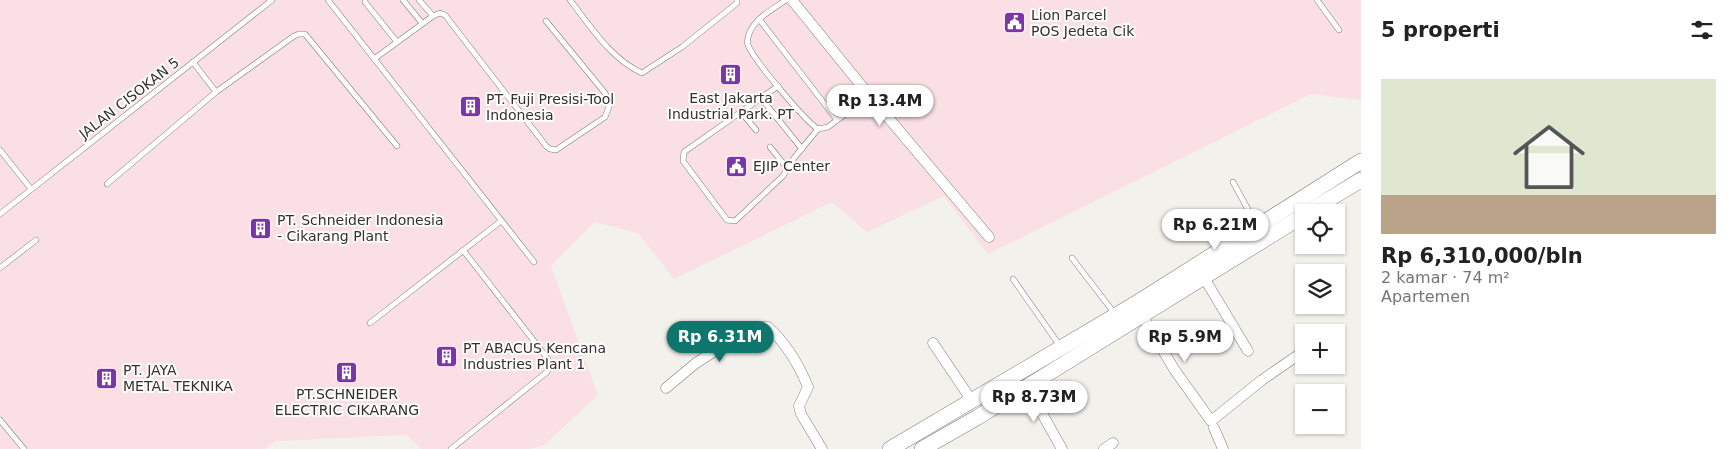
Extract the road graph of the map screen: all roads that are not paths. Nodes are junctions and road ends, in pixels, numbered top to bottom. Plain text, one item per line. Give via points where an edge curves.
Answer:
1 (272, 0) edge
2 (328, 0) edge
3 (404, 0) edge
4 (419, 0) edge
5 (570, 0) edge
6 (737, 0) edge
7 (786, 0) edge
8 (792, 0) edge
9 (1317, 0) edge
10 (365, 2) dead end
11 (433, 16) junction
12 (760, 19) junction
13 (546, 21) dead end
14 (422, 23) junction
15 (1340, 30) dead end
16 (397, 42) junction
17 (374, 59) junction
18 (193, 62) junction
19 (778, 86) junction
20 (216, 92) junction
21 (870, 95) junction
22 (761, 98) junction
23 (741, 112) junction
24 (837, 120) junction
25 (818, 129) junction
26 (756, 130) dead end
27 (397, 146) dead end
28 (770, 147) dead end
29 (802, 149) junction
30 (0, 150) edge
31 (1361, 162) edge
32 (788, 169) junction
33 (1361, 180) edge
34 (1233, 182) dead end
35 (107, 184) dead end
36 (31, 189) junction
37 (1321, 204) edge
38 (0, 214) edge
39 (1295, 220) edge
40 (501, 221) junction
41 (1257, 227) junction
42 (989, 237) dead end
43 (36, 240) dead end
44 (463, 250) junction
45 (1072, 258) dead end
46 (534, 262) dead end
47 (0, 268) edge
48 (1203, 276) junction
49 (1013, 279) dead end
50 (1138, 309) junction
51 (1116, 314) junction
52 (370, 323) dead end
53 (934, 343) dead end
54 (1061, 347) junction
55 (1248, 351) dead end
56 (1295, 357) edge
57 (1026, 385) junction
58 (666, 388) dead end
59 (972, 401) junction
60 (0, 420) edge
61 (1214, 428) dead end
62 (24, 449) edge
63 (451, 449) edge
64 (822, 449) edge
65 (890, 449) edge
66 (922, 449) edge
67 (1062, 449) edge
68 (1224, 449) edge

1 - 18 lane, JALAN CISOKAN 5
2 - 17 lane
3 - 14 lane
4 - 11 lane
5 - 6 lane via 609,49 629,67 642,73 682,47
7 - 12 lane
8 - 21 street
9 - 15 lane
10 - 16 lane
11 - 13 lane via 445,15 546,146 556,150 605,117 610,104 605,93
11 - 14 lane
12 - 19 lane via 749,33 748,46
12 - 24 lane
14 - 16 lane
16 - 17 lane
17 - 40 lane
18 - 20 lane
18 - 36 lane, JALAN CISOKAN 5
19 - 22 lane
19 - 25 lane via 806,120
20 - 27 lane via 294,36 302,34
20 - 35 lane
21 - 24 lane
21 - 42 street
22 - 23 lane
22 - 29 lane
23 - 26 lane
23 - 32 lane via 683,155 683,161 727,220 735,221
24 - 25 lane
25 - 29 lane
28 - 32 lane
29 - 32 lane
30 - 36 lane
31 - 41 street
33 - 37 street
34 - 41 lane
36 - 38 lane, JALAN CISOKAN 5
39 - 48 street
40 - 44 lane
40 - 46 lane
41 - 50 street
43 - 47 lane
44 - 52 lane
44 - 63 lane via 548,359 550,366 547,372
45 - 51 lane
48 - 50 street
48 - 55 street
49 - 54 lane
50 - 51 street
50 - 56 street via 1174,369 1211,421
50 - 57 street
51 - 54 street
53 - 59 street
54 - 59 street
57 - 66 street
57 - 67 street
58 - 64 street via 696,363 752,327 768,327 803,374 808,387 799,406 801,414
59 - 65 street
60 - 62 lane
61 - 68 street

